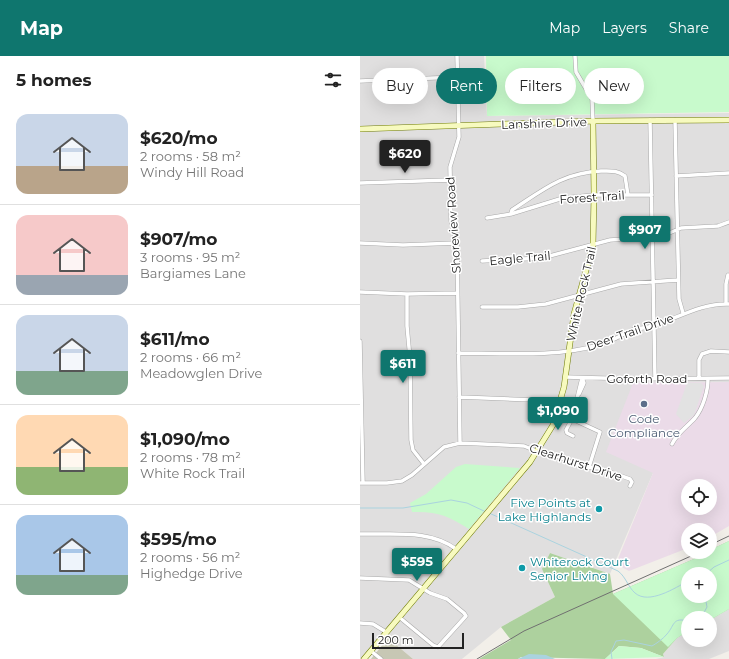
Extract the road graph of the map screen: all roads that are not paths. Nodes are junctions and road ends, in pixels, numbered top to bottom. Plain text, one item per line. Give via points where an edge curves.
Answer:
1 (458, 56) edge
2 (575, 56) edge
3 (458, 68) edge
4 (436, 78) edge
5 (360, 81) edge
6 (458, 104) edge
7 (650, 120) junction
8 (675, 120) junction
9 (729, 120) edge
10 (593, 121) junction
11 (458, 126) junction
12 (360, 129) edge
13 (594, 172) junction
14 (729, 173) edge
15 (676, 176) junction
16 (450, 180) junction
17 (360, 183) edge
18 (594, 195) junction
19 (628, 195) junction
20 (652, 195) junction
21 (511, 214) junction
22 (487, 218) dead end
23 (729, 222) edge
24 (677, 230) junction
25 (652, 236) junction
26 (360, 242) edge
27 (457, 244) junction
28 (593, 245) junction
29 (482, 261) dead end
30 (728, 275) dead end
31 (678, 280) junction
32 (653, 281) junction
33 (360, 292) edge
34 (457, 293) junction
35 (407, 294) junction
36 (579, 295) junction
37 (728, 304) edge
38 (482, 308) dead end
39 (682, 313) junction
40 (654, 326) junction
41 (360, 341) edge
42 (568, 352) junction
43 (729, 352) edge
44 (458, 353) junction
45 (566, 377) junction
46 (582, 378) junction
47 (699, 378) junction
48 (708, 378) junction
49 (729, 378) edge
50 (655, 379) junction
51 (459, 397) junction
52 (560, 401) junction
53 (572, 419) junction
54 (573, 436) dead end
55 (460, 443) junction
56 (672, 444) dead end
57 (537, 452) junction
58 (424, 464) junction
59 (589, 467) junction
60 (361, 483) edge
61 (630, 486) dead end
62 (360, 534) edge
63 (456, 549) junction
64 (360, 578) edge
65 (423, 588) junction
66 (399, 617) junction
67 (360, 623) edge
68 (386, 632) junction
69 (371, 651) junction
70 (364, 659) edge
71 (381, 659) edge

1 - 3 street, Shoreview Road
2 - 10 street, White Rock Trail via 576,72 592,99
4 - 5 street
6 - 11 street, Shoreview Road
7 - 8 street, Lanshire Drive
7 - 10 street, Lanshire Drive
7 - 20 street
8 - 9 street, Lanshire Drive
8 - 15 street
10 - 11 street, Lanshire Drive
10 - 13 street, White Rock Trail
11 - 12 street, Lanshire Drive
11 - 16 street, Shoreview Road via 458,142 451,161
13 - 18 street, White Rock Trail
13 - 19 street, Forest Trail via 615,171 625,176
13 - 21 street, Forest Trail via 569,176 550,184 512,210
14 - 15 street
15 - 24 street
16 - 17 street
16 - 27 street, Shoreview Road via 451,221
18 - 19 street, Forest Trail
18 - 21 street, Forest Trail via 553,200
18 - 28 street, White Rock Trail
19 - 20 street, Forest Trail
20 - 25 street
21 - 22 street, Forest Trail
23 - 24 street, Eagle Trail via 718,226
24 - 25 street, Eagle Trail
24 - 31 street
25 - 28 street, Eagle Trail via 610,240
25 - 32 street
26 - 27 street via 403,245
27 - 34 street, Shoreview Road
28 - 29 street, Eagle Trail via 542,258
28 - 36 street, White Rock Trail
30 - 37 street
31 - 32 street
31 - 39 street
32 - 36 street via 621,284
32 - 40 street
33 - 35 street
34 - 35 street
34 - 44 street, Shoreview Road
35 - 58 street via 411,440 413,450
36 - 38 street via 530,306
36 - 42 street, White Rock Trail
37 - 39 street, Deer Trail Drive
39 - 40 street, Deer Trail Drive
40 - 42 street, Deer Trail Drive
40 - 50 street
41 - 60 street
42 - 44 street, Deer Trail Drive
42 - 45 street, White Rock Trail
43 - 47 street via 711,351 702,354 699,360
44 - 51 street, Shoreview Road
45 - 46 street, Goforth Road
45 - 52 street, White Rock Trail
46 - 50 street, Goforth Road
46 - 53 street via 583,389 579,394
47 - 48 street, Goforth Road
47 - 50 street, Goforth Road
48 - 49 street, Goforth Road
48 - 56 street via 698,413
51 - 52 street
51 - 55 street, Shoreview Road
52 - 57 street, White Rock Trail via 553,425
53 - 54 street via 566,430
53 - 59 street via 600,432
55 - 57 street, Clearhurst Drive via 519,445
55 - 58 street, Clearhurst Drive via 444,447
57 - 59 street, Clearhurst Drive
57 - 63 street, White Rock Trail
58 - 60 street, Clearhurst Drive via 402,481
59 - 61 street, Clearhurst Drive via 630,479
62 - 63 street via 425,535 446,542
63 - 65 street, White Rock Trail
64 - 65 street via 402,579
65 - 66 street, White Rock Trail
65 - 66 street via 451,602 464,613 464,619 441,645 435,647
66 - 68 street, White Rock Trail
67 - 68 street via 373,624
68 - 69 street, White Rock Trail
69 - 70 street, White Rock Trail
69 - 71 street

